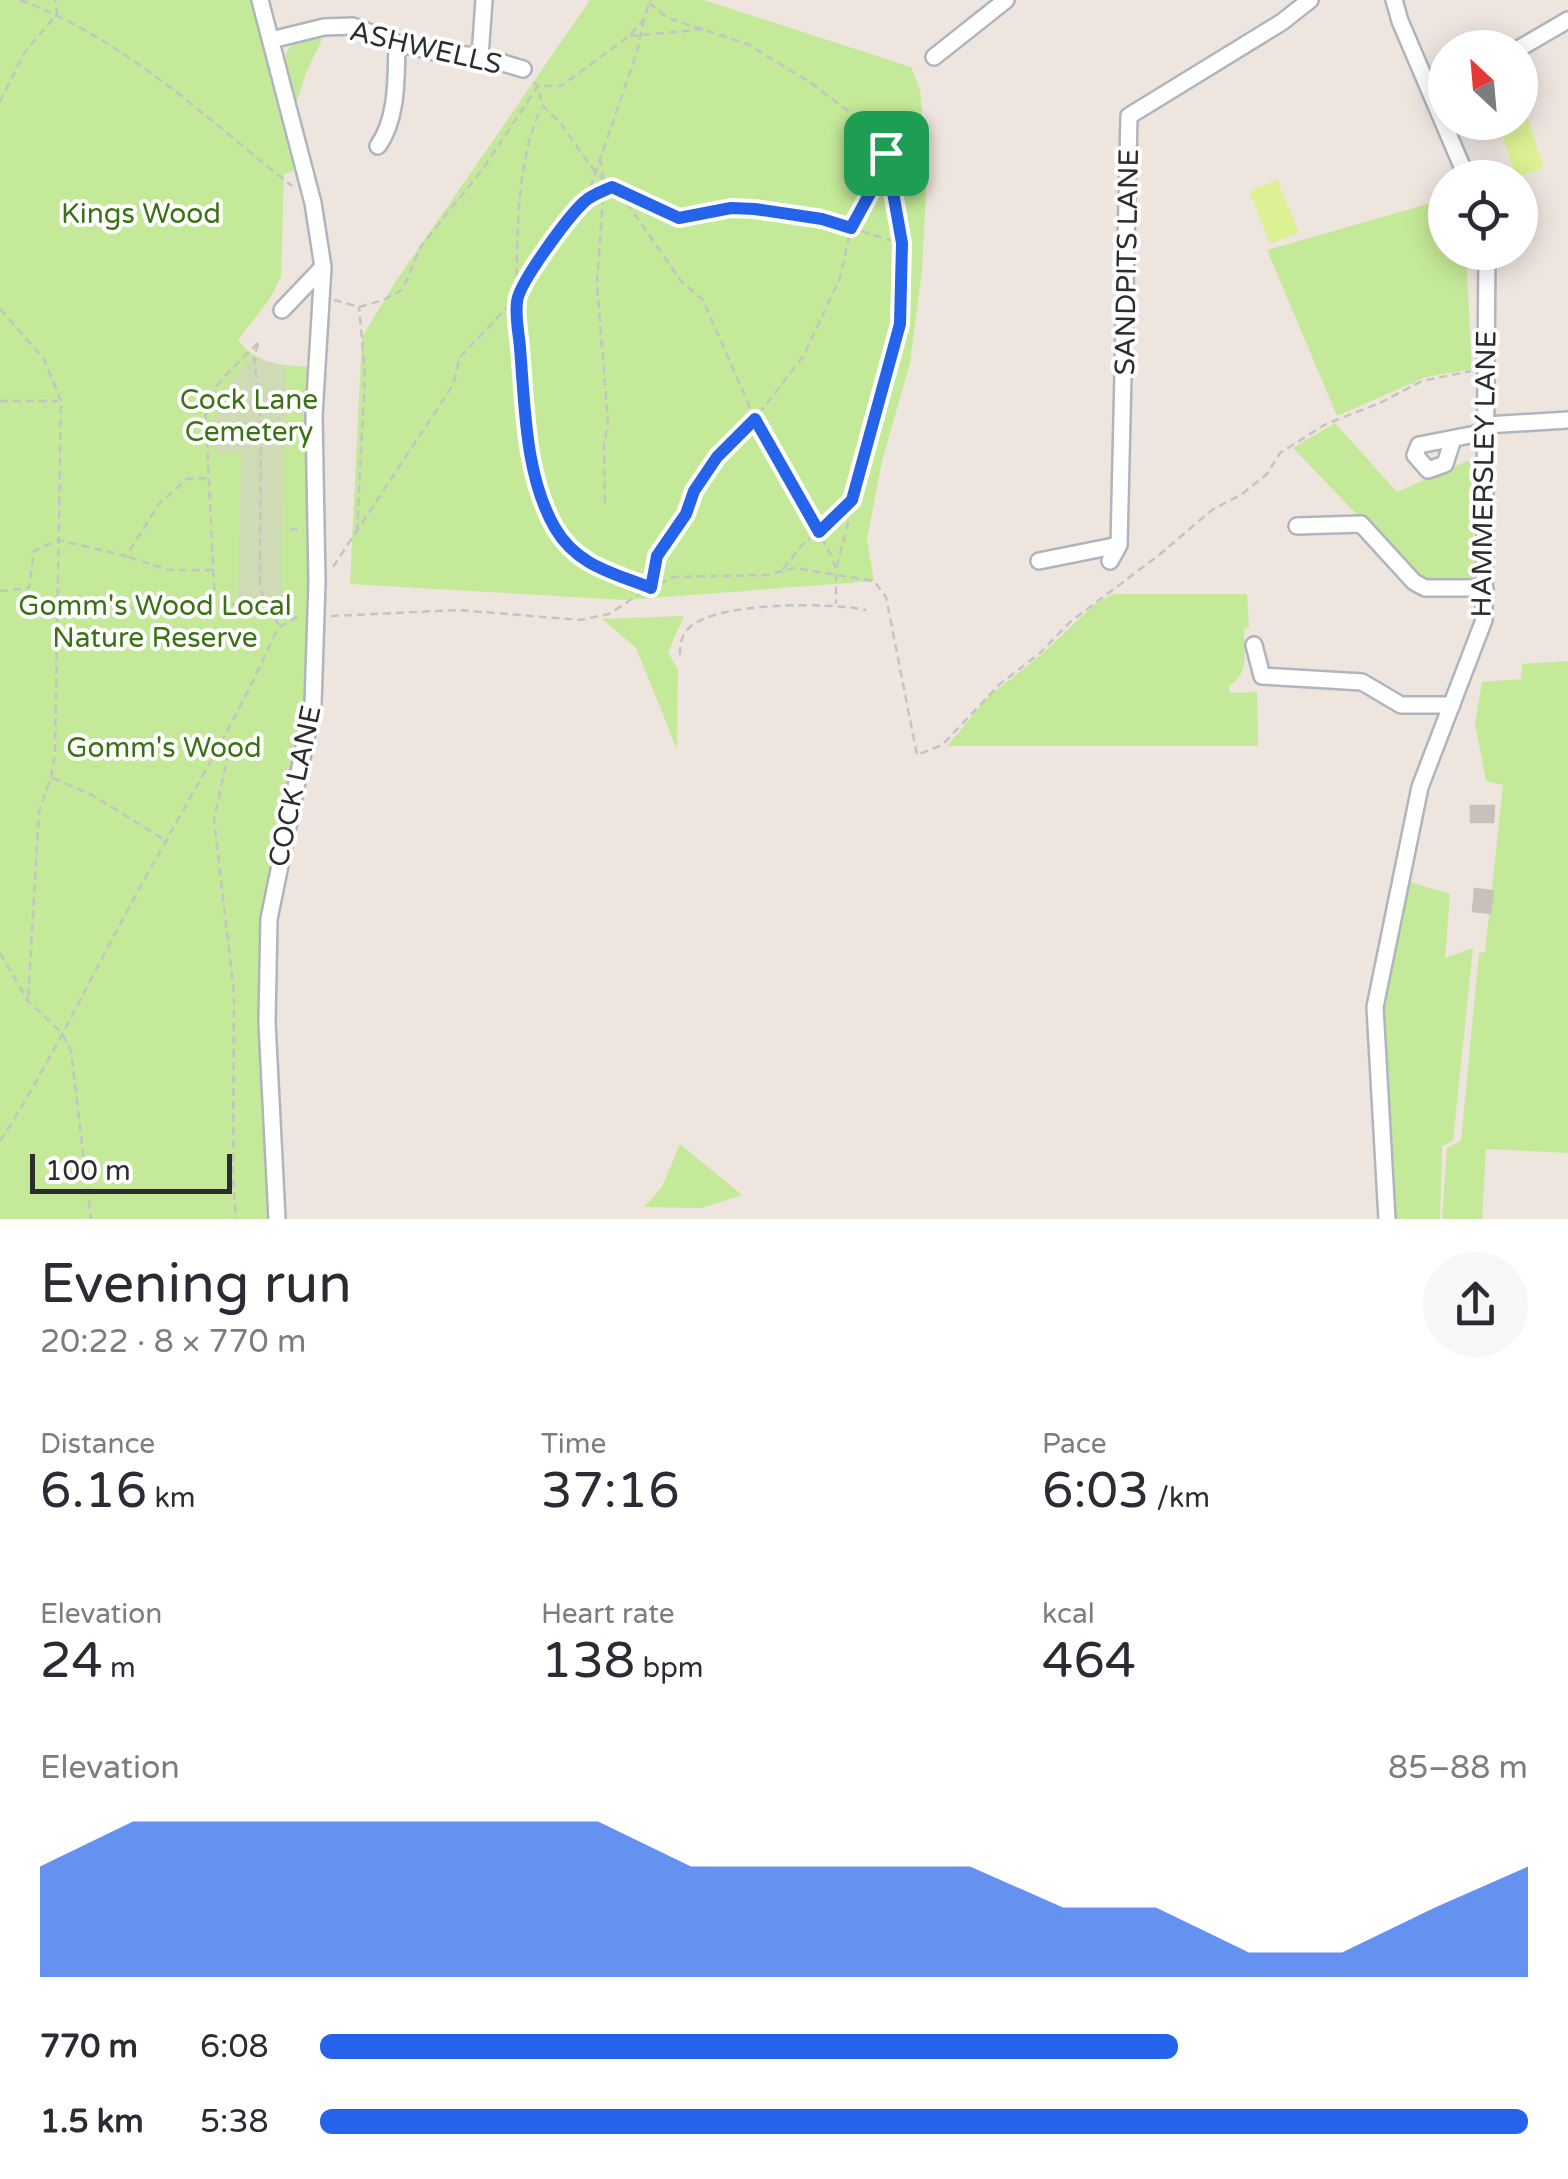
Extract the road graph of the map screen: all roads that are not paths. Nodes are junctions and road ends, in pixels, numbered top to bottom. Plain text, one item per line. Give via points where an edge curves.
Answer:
1 (260, 0) edge
2 (484, 0) edge
3 (1006, 0) edge
4 (1310, 0) edge
5 (1394, 0) edge
6 (1568, 20) edge
7 (1538, 38) edge
8 (271, 40) junction
9 (397, 43) junction
10 (480, 56) junction
11 (934, 56) dead end
12 (523, 68) dead end
13 (1428, 77) edge
14 (378, 146) dead end
15 (323, 268) junction
16 (1486, 270) edge
17 (282, 310) dead end
18 (1568, 420) edge
19 (1486, 429) junction
20 (1454, 439) dead end
21 (1297, 526) dead end
22 (1119, 545) junction
23 (1039, 561) dead end
24 (1110, 561) dead end
25 (1485, 588) junction
26 (1254, 645) dead end
27 (1452, 704) junction
28 (277, 1219) edge
29 (1387, 1219) edge

1 - 8 street, COCK LANE
2 - 10 street
3 - 11 street
4 - 22 street, SANDPITS LANE via 1129,116
5 - 13 street
6 - 7 street
8 - 9 street, ASHWELLS via 353,26
8 - 15 street, COCK LANE
9 - 10 street, ASHWELLS
9 - 14 street via 395,97
10 - 12 street, ASHWELLS
15 - 17 street
15 - 28 street, COCK LANE via 314,416 313,704 269,919
16 - 19 street, HAMMERSLEY LANE
18 - 19 street
19 - 20 street
19 - 25 street, HAMMERSLEY LANE
21 - 25 street via 1362,524 1425,588
22 - 23 street
22 - 24 street, SANDPITS LANE
25 - 27 street, HAMMERSLEY LANE via 1484,620
26 - 27 street via 1262,676 1362,682 1401,705
27 - 29 street, HAMMERSLEY LANE via 1420,787 1375,1007

